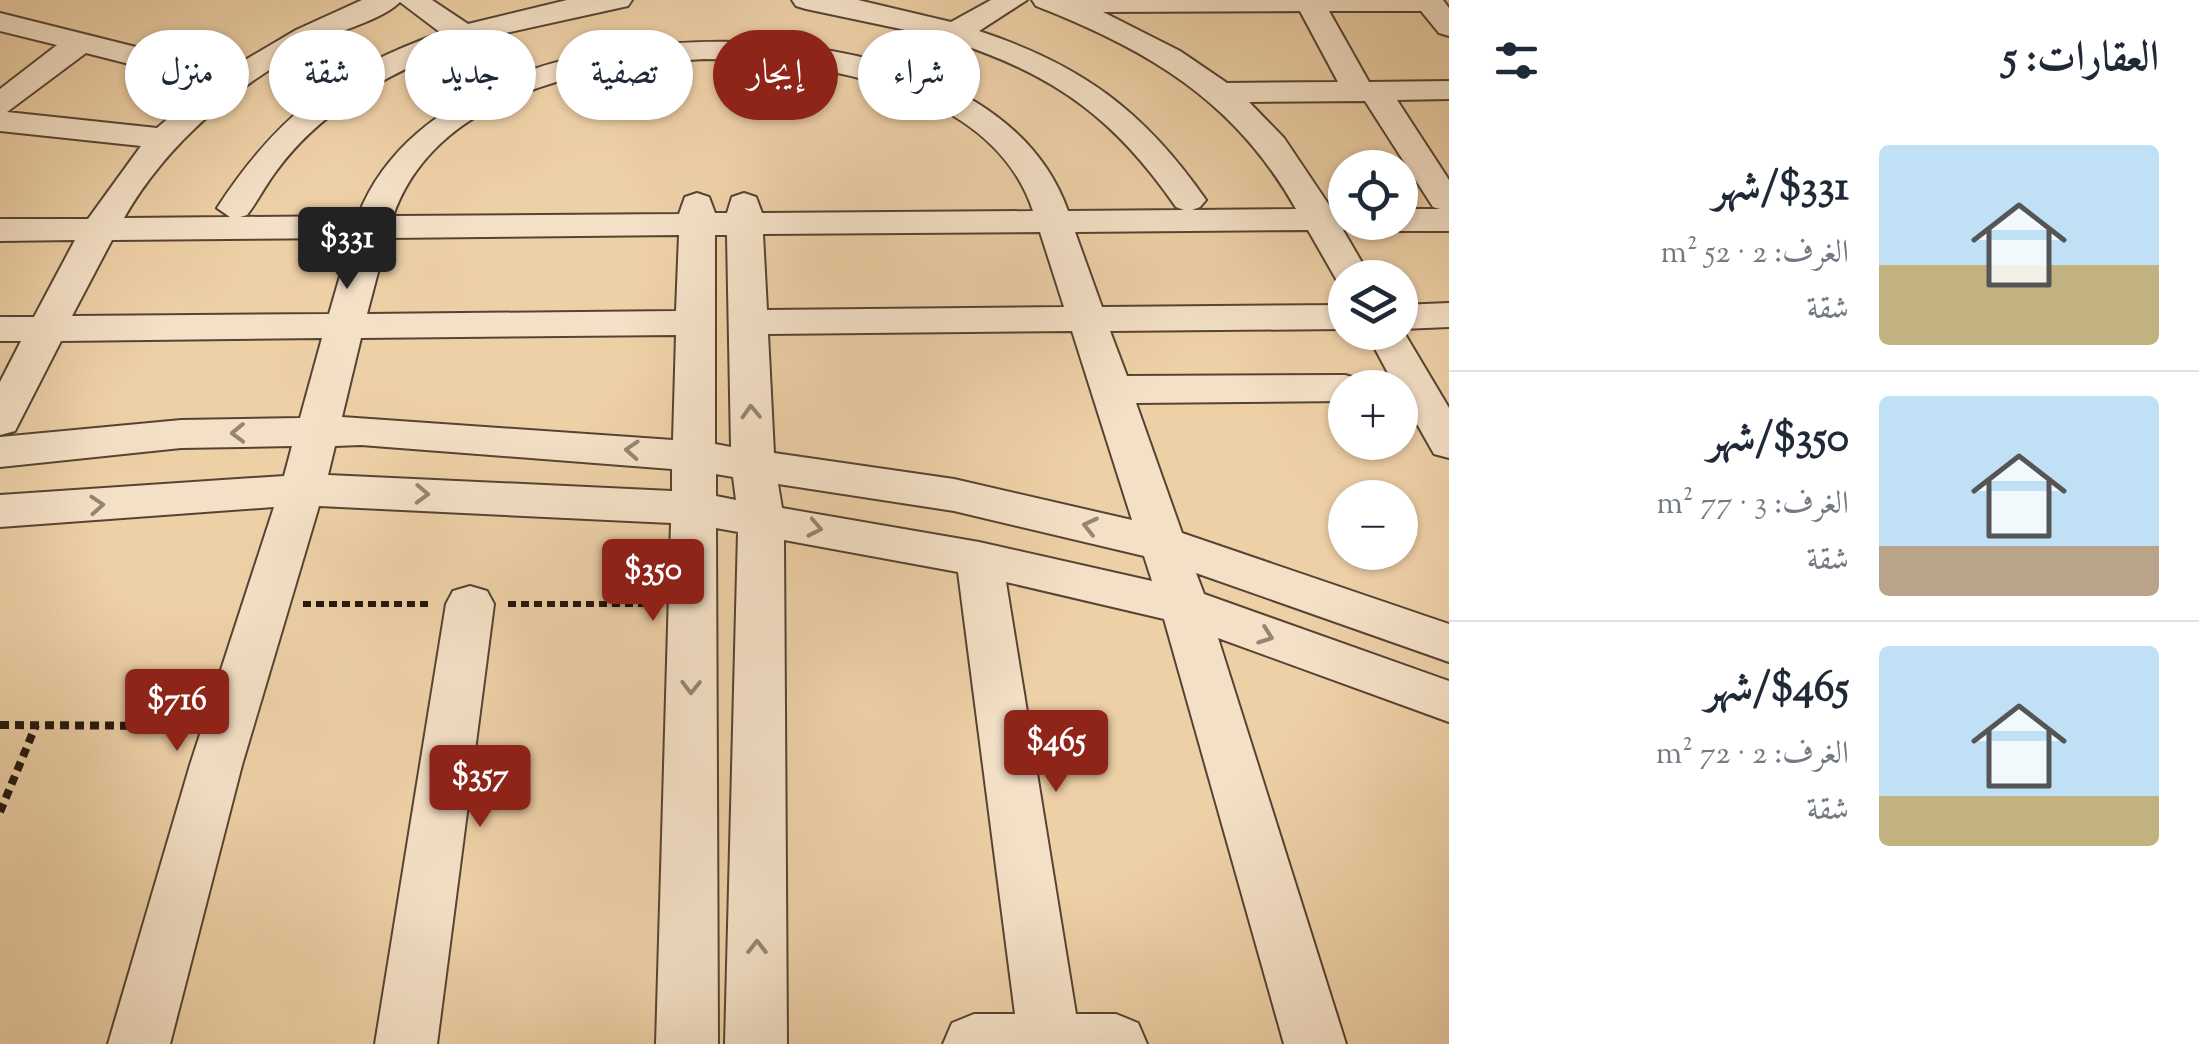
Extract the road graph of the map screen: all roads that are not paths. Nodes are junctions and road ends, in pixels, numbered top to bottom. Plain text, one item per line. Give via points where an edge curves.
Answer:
1 (387, 0) edge
2 (414, 0) edge
3 (618, 0) edge
4 (806, 0) edge
5 (1013, 0) edge
6 (1310, 1) edge
7 (1435, 1) edge
8 (1051, 2) edge
9 (0, 22) edge
10 (1449, 27) edge
11 (455, 30) edge
12 (475, 30) edge
13 (952, 30) edge
14 (958, 30) edge
15 (980, 40) edge
16 (81, 42) junction
17 (125, 53) edge
18 (405, 59) edge
19 (249, 68) edge
20 (858, 68) edge
21 (536, 78) edge
22 (1365, 90) junction
23 (1449, 90) edge
24 (1218, 93) junction
25 (0, 104) edge
26 (185, 120) edge
27 (453, 120) edge
28 (976, 120) edge
29 (0, 121) edge
30 (164, 139) junction
31 (1188, 200) junction
32 (1418, 203) edge
33 (1448, 207) edge
34 (235, 208) junction
35 (1328, 208) edge
36 (0, 209) edge
37 (1328, 209) edge
38 (1328, 209) edge
39 (1051, 211) junction
40 (745, 214) junction
41 (697, 215) junction
42 (1418, 215) edge
43 (375, 218) junction
44 (106, 219) junction
45 (0, 230) edge
46 (1449, 315) edge
47 (1418, 316) edge
48 (1328, 317) edge
49 (1086, 318) junction
50 (696, 322) junction
51 (748, 322) junction
52 (344, 326) junction
53 (0, 329) edge
54 (49, 329) junction
55 (1397, 350) edge
56 (1328, 388) edge
57 (1422, 388) edge
58 (1110, 390) junction
59 (0, 421) edge
60 (317, 431) junction
61 (1449, 444) edge
62 (0, 452) edge
63 (694, 456) junction
64 (753, 466) junction
65 (302, 490) junction
66 (693, 508) junction
67 (0, 511) edge
68 (761, 518) junction
69 (1164, 544) junction
70 (979, 559) junction
71 (470, 604) dead end
72 (1184, 606) junction
73 (1449, 643) edge
74 (1449, 702) edge
75 (1050, 1043) edge
76 (139, 1044) edge
77 (406, 1044) edge
78 (687, 1044) edge
79 (756, 1044) edge
80 (974, 1044) edge
81 (1116, 1044) edge
82 (1315, 1044) edge

1 - 19 street
2 - 11 street
3 - 12 street
4 - 13 street
5 - 14 street
6 - 7 street
6 - 8 street
6 - 22 street
7 - 10 street
8 - 24 street via 1141,44
9 - 16 street
15 - 31 street via 1096,98 1149,145
16 - 17 street
16 - 25 street
18 - 34 street via 318,109 270,155
20 - 21 street via 711,49 644,54
22 - 23 street
22 - 24 street
22 - 33 street
24 - 35 street
26 - 30 street
27 - 43 street via 398,170
28 - 39 street via 1016,153
29 - 30 street
30 - 44 street
31 - 37 street
31 - 39 street
32 - 33 street
33 - 42 street
34 - 43 street
34 - 44 street
36 - 44 street
38 - 39 street
39 - 40 street
39 - 49 street
40 - 41 street
40 - 51 street
41 - 43 street
41 - 50 street
43 - 44 street
43 - 52 street
44 - 45 street
44 - 54 street
46 - 47 street
48 - 49 street
49 - 51 street
49 - 58 street
50 - 52 street
50 - 63 street
64 -> 51 street
52 - 54 street
52 - 60 street
53 - 54 street
54 - 59 street
55 - 57 street
56 - 58 street
57 - 61 street
58 - 69 street
60 -> 62 street via 181,434
63 -> 60 street
60 - 65 street
63 - 64 street
63 - 66 street
64 - 68 street
69 -> 64 street via 954,494
65 -> 66 street
67 -> 65 street
65 - 76 street via 227,726
66 - 68 street
66 -> 78 street
68 -> 70 street
79 -> 68 street
69 - 72 street
69 - 73 street
70 - 72 street
70 - 75 street
71 - 77 street
72 -> 74 street
72 - 82 street
75 - 80 street
75 - 81 street

